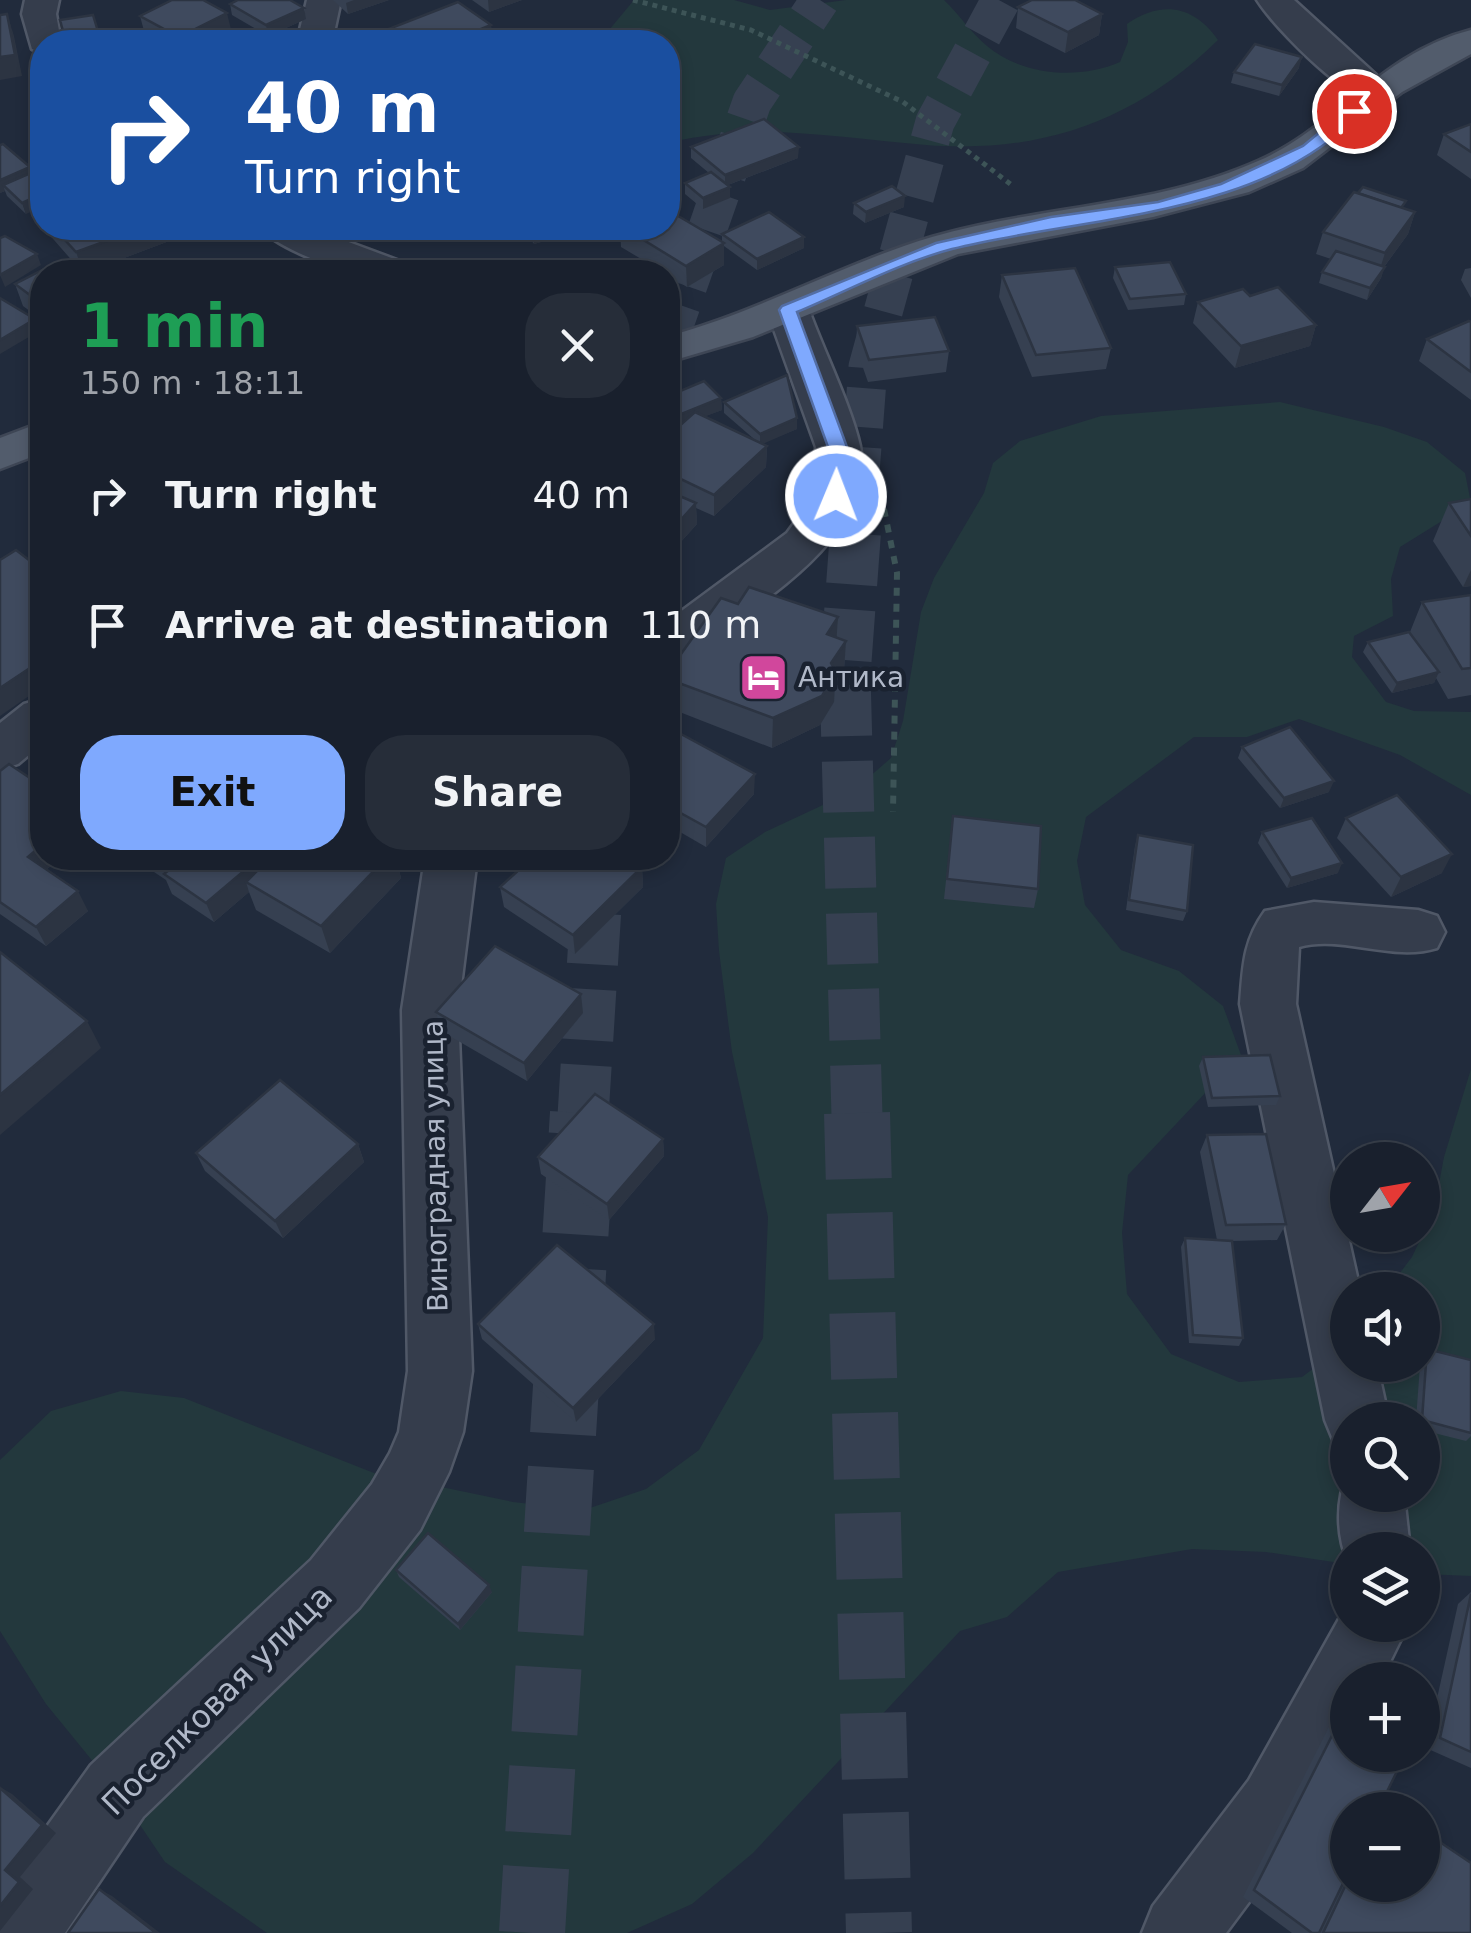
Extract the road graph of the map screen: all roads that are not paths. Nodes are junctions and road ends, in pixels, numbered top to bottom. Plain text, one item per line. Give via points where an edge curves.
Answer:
1 (42, 0) edge
2 (324, 0) edge
3 (1274, 0) edge
4 (42, 30) edge
5 (318, 30) edge
6 (1471, 41) edge
7 (1378, 92) junction
8 (304, 240) edge
9 (356, 260) edge
10 (788, 310) junction
11 (680, 346) edge
12 (30, 441) edge
13 (0, 455) edge
14 (680, 635) edge
15 (30, 727) edge
16 (0, 751) edge
17 (449, 870) edge
18 (1418, 932) dead end
19 (1353, 1402) edge
20 (416, 1472) joint
21 (1363, 1642) edge
22 (24, 1933) edge
23 (1180, 1933) edge

1 - 4 street
2 - 5 street
3 - 7 street
6 - 7 main road
7 - 10 main road via 1308,149 1227,187 942,247
8 - 9 street
10 - 11 main road
10 - 14 street via 838,447 836,496 803,544
12 - 13 main road
15 - 16 street
17 - 20 street, Виноградная улица via 430,1010 440,1371 432,1432
18 - 19 street via 1307,921 1284,926 1272,943 1268,1004
20 - 22 street, Поселковая улица via 335,1584 117,1791
21 - 23 street via 1276,1806

